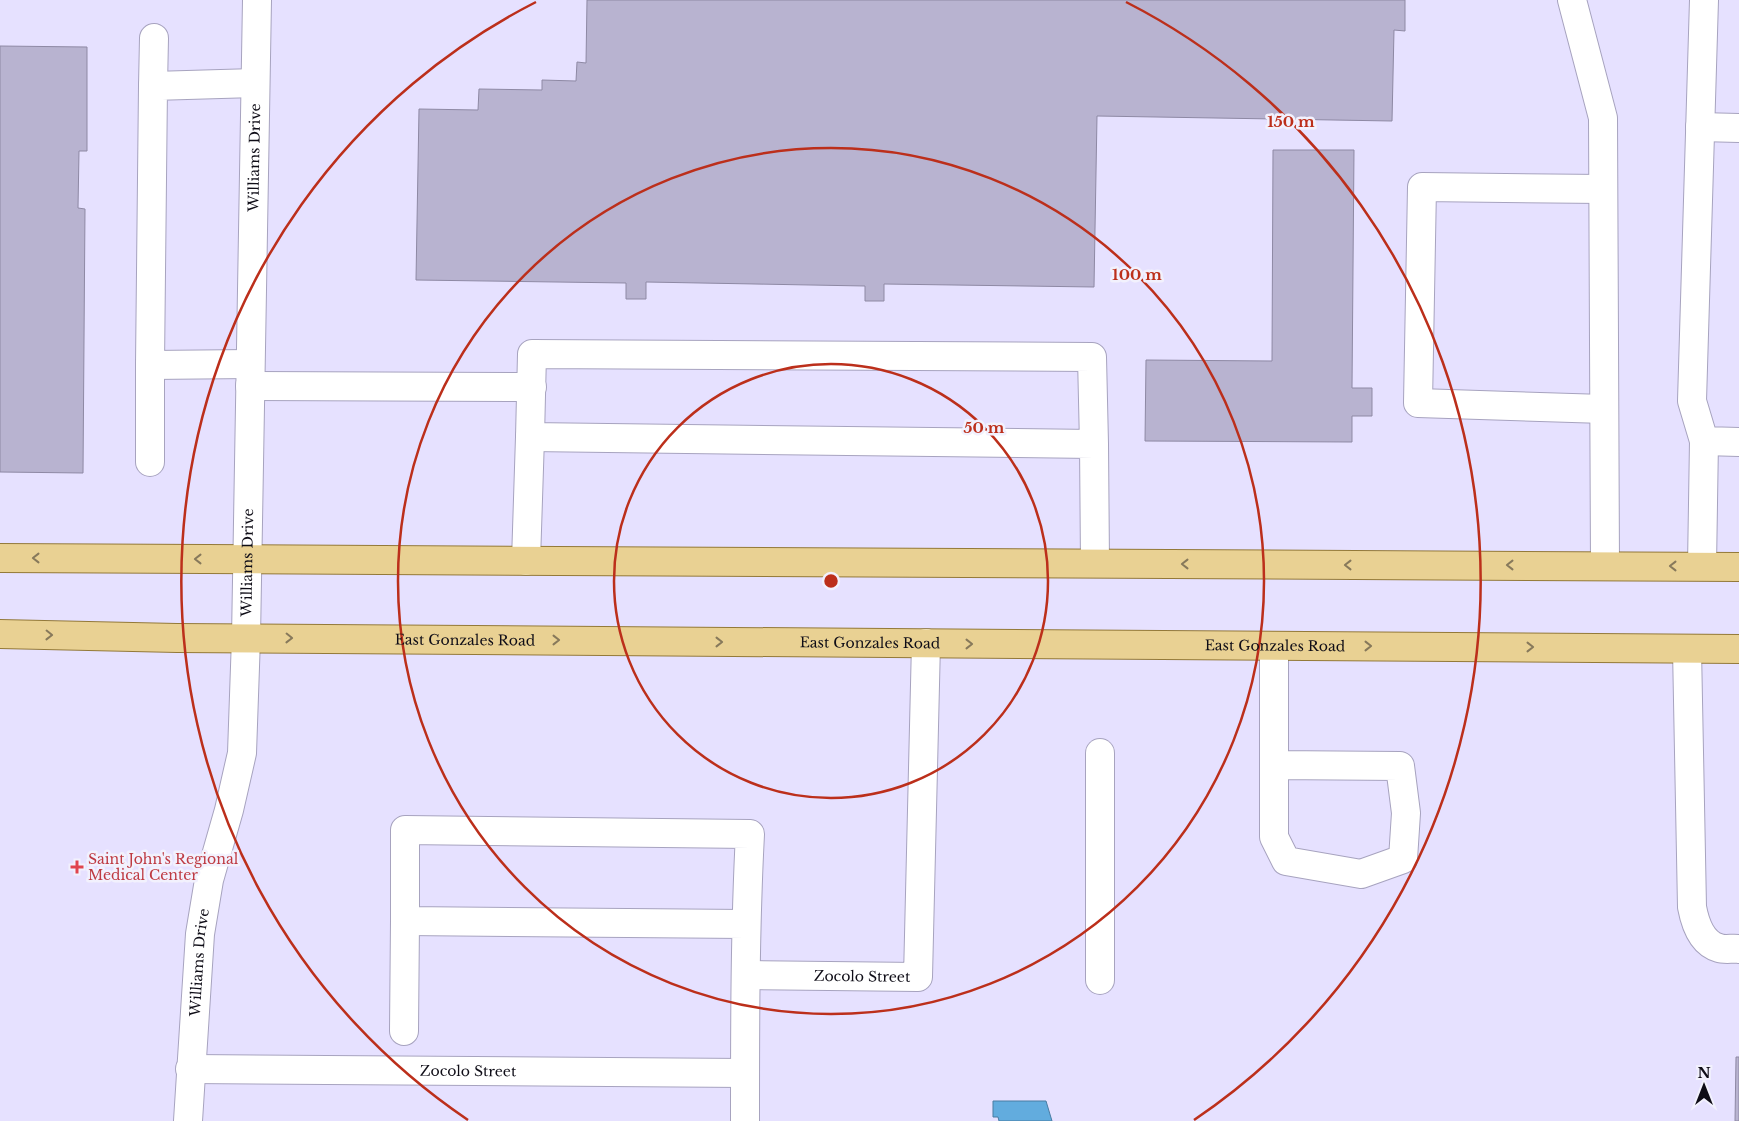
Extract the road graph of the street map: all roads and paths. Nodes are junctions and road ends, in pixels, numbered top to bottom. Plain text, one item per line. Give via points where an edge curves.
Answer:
1 (257, 0) edge
2 (1572, 0) edge
3 (1704, 0) edge
4 (154, 38) dead end
5 (255, 83) junction
6 (152, 86) junction
7 (1700, 127) junction
8 (1739, 128) edge
9 (1602, 189) junction
10 (150, 365) junction
11 (250, 375) junction
12 (532, 388) junction
13 (1604, 409) junction
14 (530, 437) junction
15 (1704, 441) junction
16 (1739, 442) edge
17 (1094, 444) junction
18 (150, 462) dead end
19 (0, 558) edge
20 (247, 559) junction
21 (526, 561) junction
22 (1095, 564) junction
23 (1605, 566) junction
24 (1702, 566) junction
25 (1739, 566) edge
26 (0, 634) edge
27 (246, 638) junction
28 (926, 643) junction
29 (1274, 646) junction
30 (1687, 649) junction
31 (1739, 649) edge
32 (1100, 753) dead end
33 (1274, 765) junction
34 (405, 921) junction
35 (745, 924) junction
36 (1739, 948) edge
37 (747, 975) junction
38 (1100, 980) dead end
39 (404, 1031) dead end
40 (190, 1069) junction
41 (745, 1073) junction
42 (188, 1121) edge
43 (745, 1121) edge

1 - 5 street, Williams Drive
2 - 9 street via 1602,118
3 - 7 street
4 - 6 street
5 - 6 street
5 - 11 street, Williams Drive
6 - 10 street
7 - 8 street
7 - 15 street via 1692,401
9 - 13 street
9 - 13 street via 1422,187 1418,403
10 - 11 street
10 - 18 street
11 - 12 street
11 - 20 street, Williams Drive
12 - 14 street
12 - 17 street via 532,354 1092,357
13 - 23 street
14 - 17 street
14 - 21 street
15 - 16 street
15 - 24 street
17 - 22 street
20 -> 19 main road
20 - 21 main road
20 - 27 street, Williams Drive
21 - 22 main road
23 -> 22 main road
24 -> 23 main road
24 - 25 main road
26 -> 27 main road, East Gonzales Road
27 -> 28 main road, East Gonzales Road
27 - 40 street, Williams Drive via 242,753 209,880 200,934
28 -> 29 main road, East Gonzales Road
28 - 37 street, Zocolo Street via 918,978
29 -> 30 main road, East Gonzales Road
29 - 33 street
30 - 31 main road, East Gonzales Road
30 - 36 street via 1692,907 1695,924 1704,938 1718,948
32 - 38 street
33 - 33 street via 1274,837 1286,861 1361,874 1403,859 1406,812 1400,766
34 - 35 street
34 - 35 street via 405,830 435,830 750,834
34 - 39 street
35 - 37 street
37 - 41 street
40 - 41 street, Zocolo Street
40 - 42 street, Williams Drive
41 - 43 street

